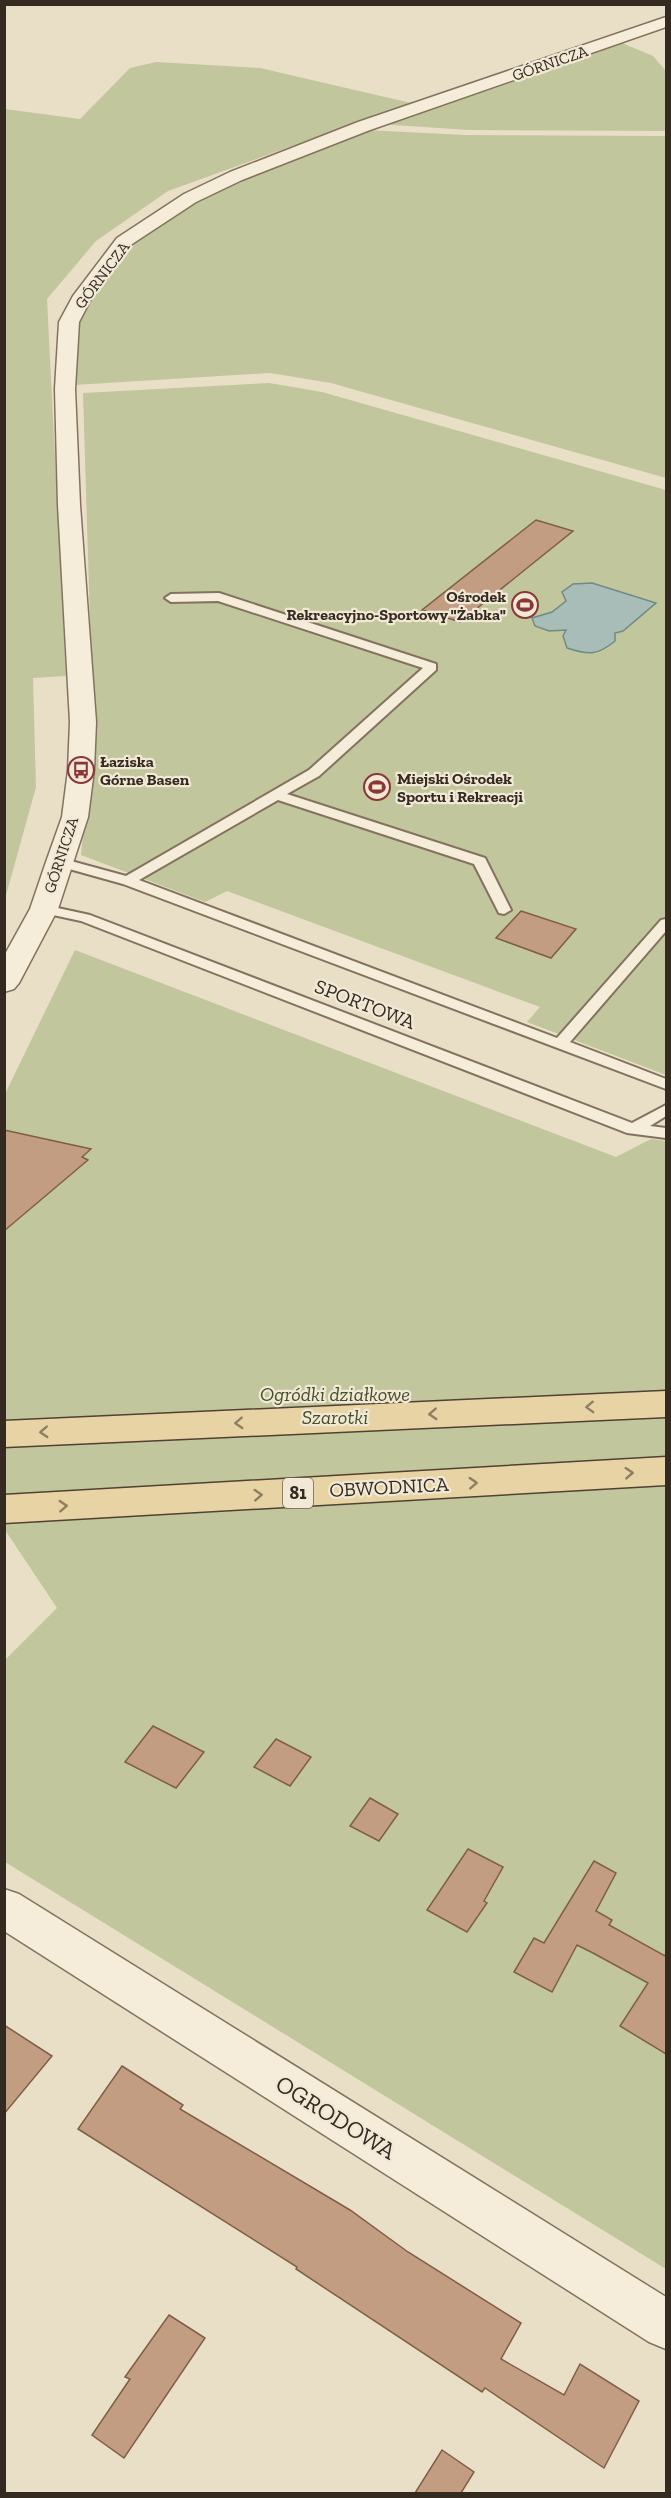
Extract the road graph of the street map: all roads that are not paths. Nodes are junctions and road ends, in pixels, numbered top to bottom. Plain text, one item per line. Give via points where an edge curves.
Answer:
1 (666, 22) edge
2 (171, 598) dead end
3 (277, 795) junction
4 (60, 862) junction
5 (128, 881) junction
6 (44, 909) junction
7 (504, 910) dead end
8 (666, 923) edge
9 (4, 983) edge
10 (561, 1043) junction
11 (666, 1084) edge
12 (666, 1110) edge
13 (633, 1130) junction
14 (666, 1133) edge
15 (666, 1404) edge
16 (4, 1434) edge
17 (666, 1471) edge
18 (4, 1509) edge
19 (4, 1908) edge
20 (666, 2325) edge

1 - 4 street, GÓRNICZA via 375,122 236,176 190,198 123,242 82,296 69,322 65,389 83,722 75,817
2 - 3 lane via 219,597 432,667 314,773
3 - 5 lane
3 - 7 lane via 480,861
4 - 5 lane, SPORTOWA
4 - 6 street, GÓRNICZA
5 - 10 lane, SPORTOWA
6 - 9 street, GÓRNICZA
6 - 13 lane, SPORTOWA via 85,918
8 - 10 lane
10 - 11 lane, SPORTOWA
12 - 13 lane
13 - 14 lane, SPORTOWA
15 -> 16 main road
18 -> 17 main road, OBWODNICA / 81
19 - 20 street, OGRODOWA

